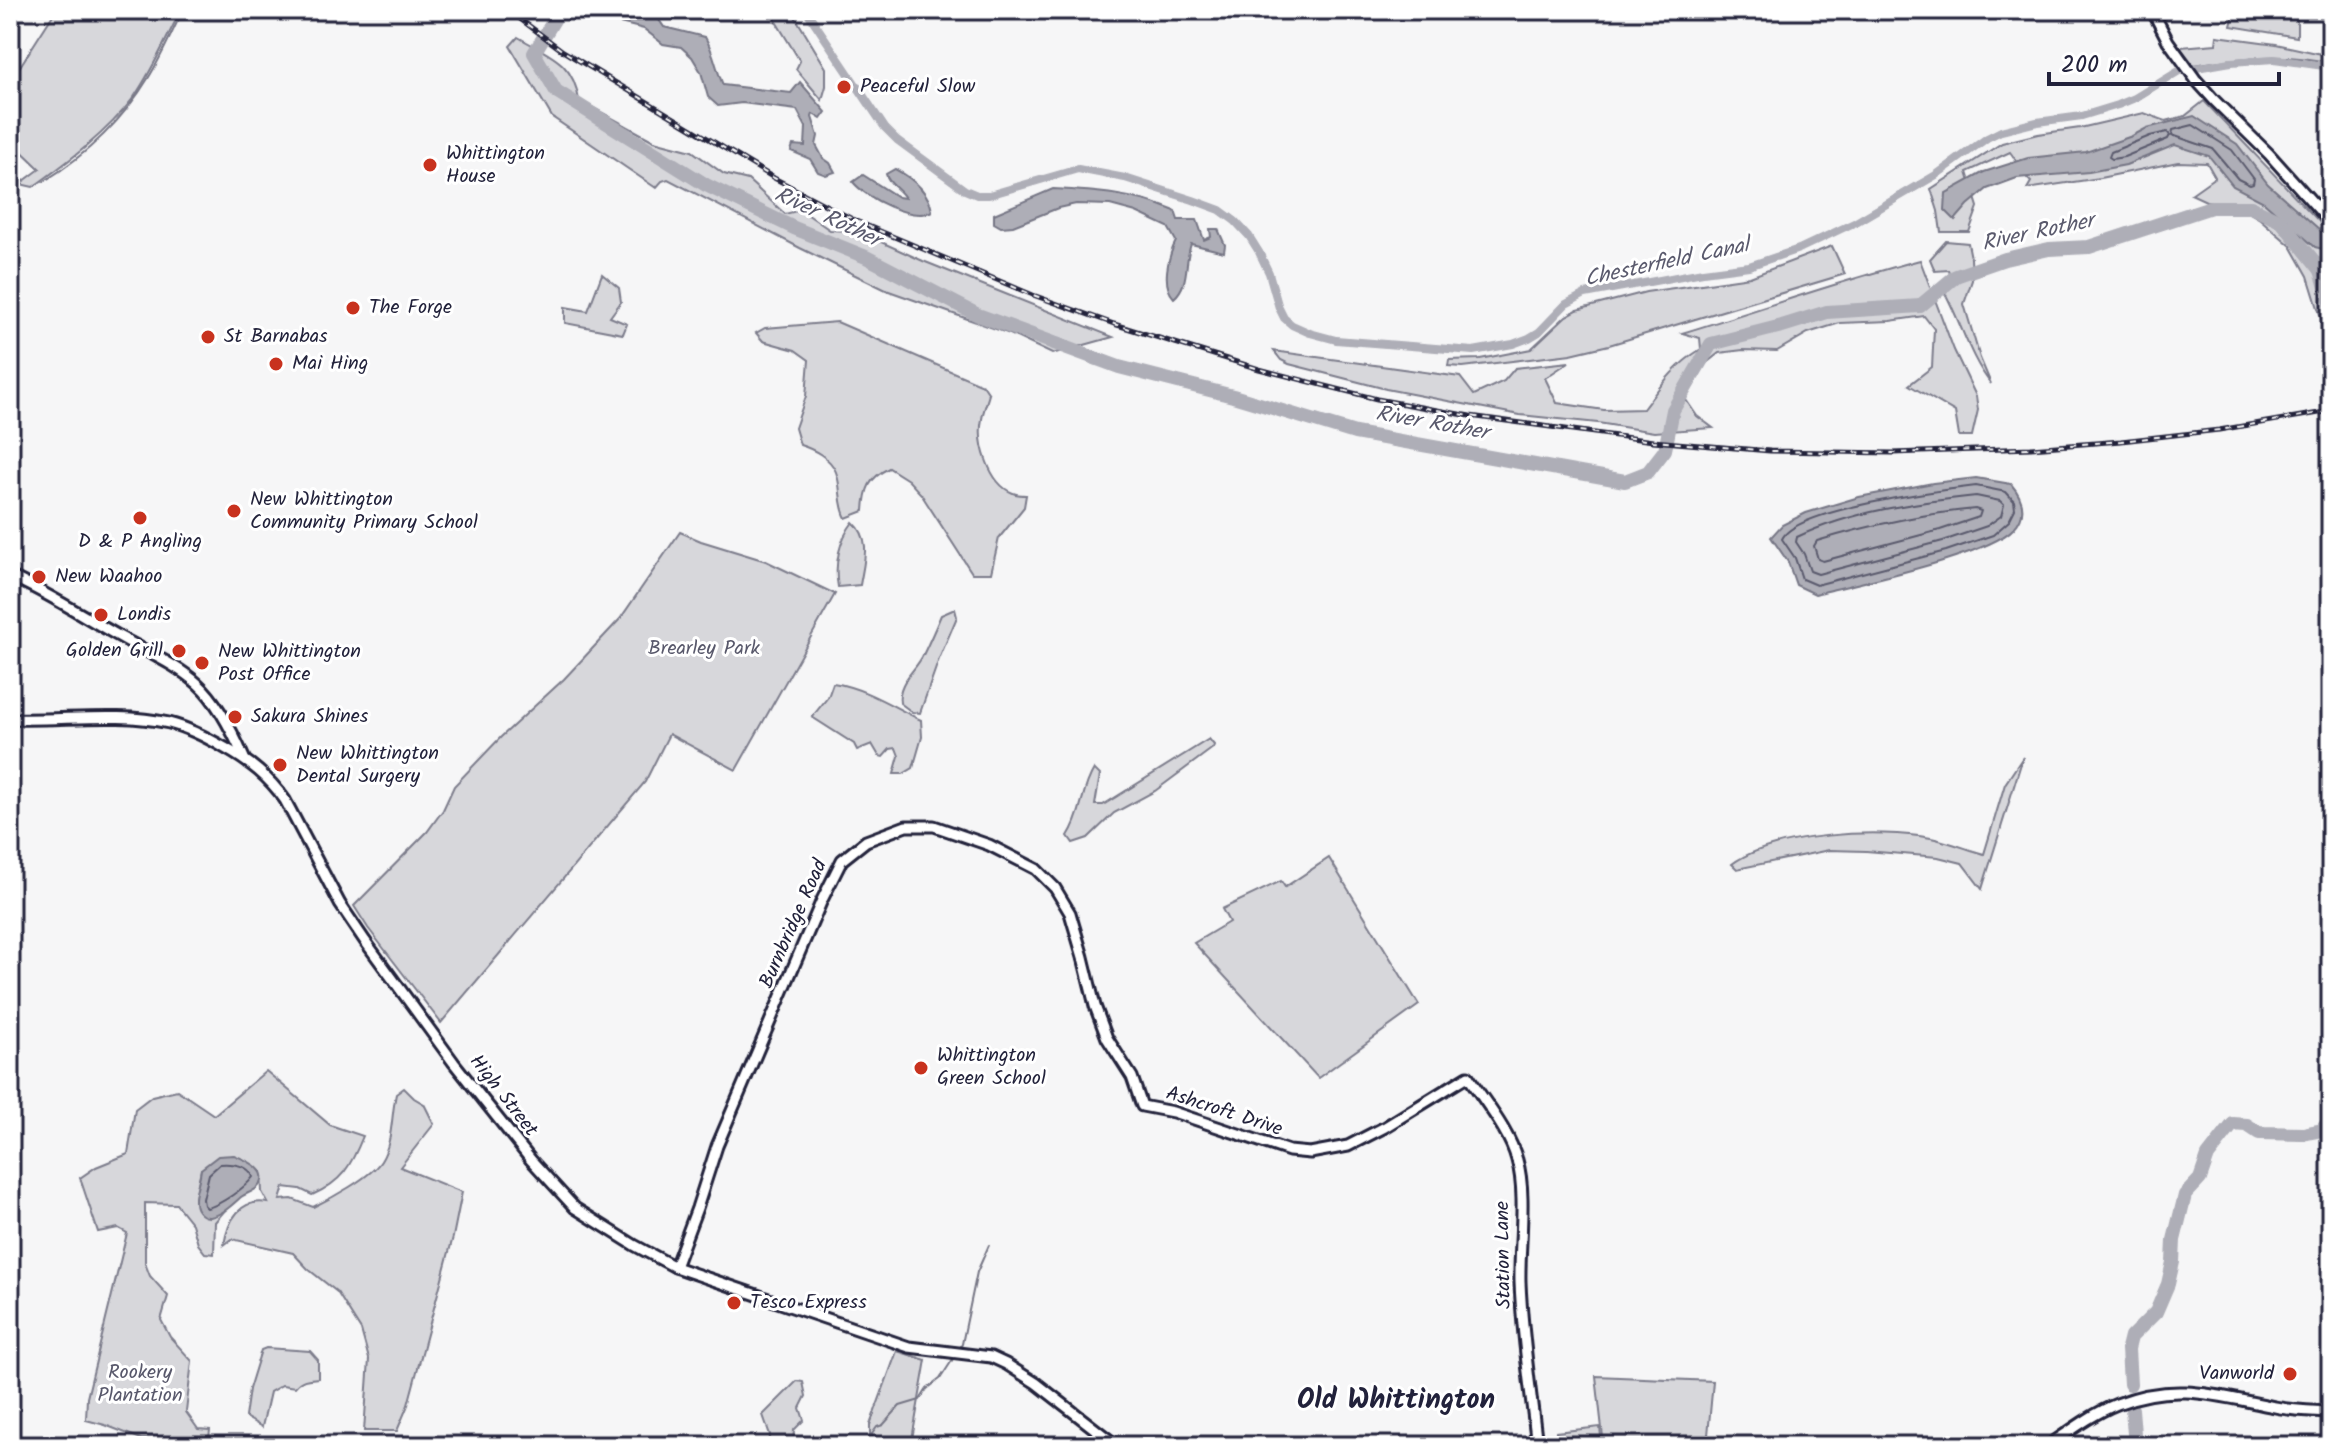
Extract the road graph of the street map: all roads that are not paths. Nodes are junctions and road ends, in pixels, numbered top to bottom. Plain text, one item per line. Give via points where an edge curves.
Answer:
1 (2152, 10) edge
2 (2331, 223) edge
3 (10, 576) edge
4 (10, 719) edge
5 (244, 759) junction
6 (1468, 1076) joint
7 (1142, 1106) joint
8 (675, 1267) junction
9 (2331, 1412) edge
10 (1117, 1446) edge
11 (1537, 1446) edge
12 (2048, 1446) edge

1 - 2 main road via 2191,74
3 - 5 main road, High Street via 200,685
4 - 5 main road via 129,717 171,723
5 - 8 main road, High Street via 274,785 365,941 531,1160 575,1208
6 - 7 main road, Ashcroft Drive via 1348,1146 1310,1153
6 - 11 main road, Station Lane via 1517,1160 1520,1288
7 - 8 main road, Burnbridge Road via 1132,1077 1107,1038 1070,913 1055,888 1036,869 989,845 934,826 906,826 866,841 842,860 717,1146
8 - 10 main road, High Street via 909,1347 991,1357 1036,1383
9 - 12 main road via 2195,1391 2161,1393 2117,1404

